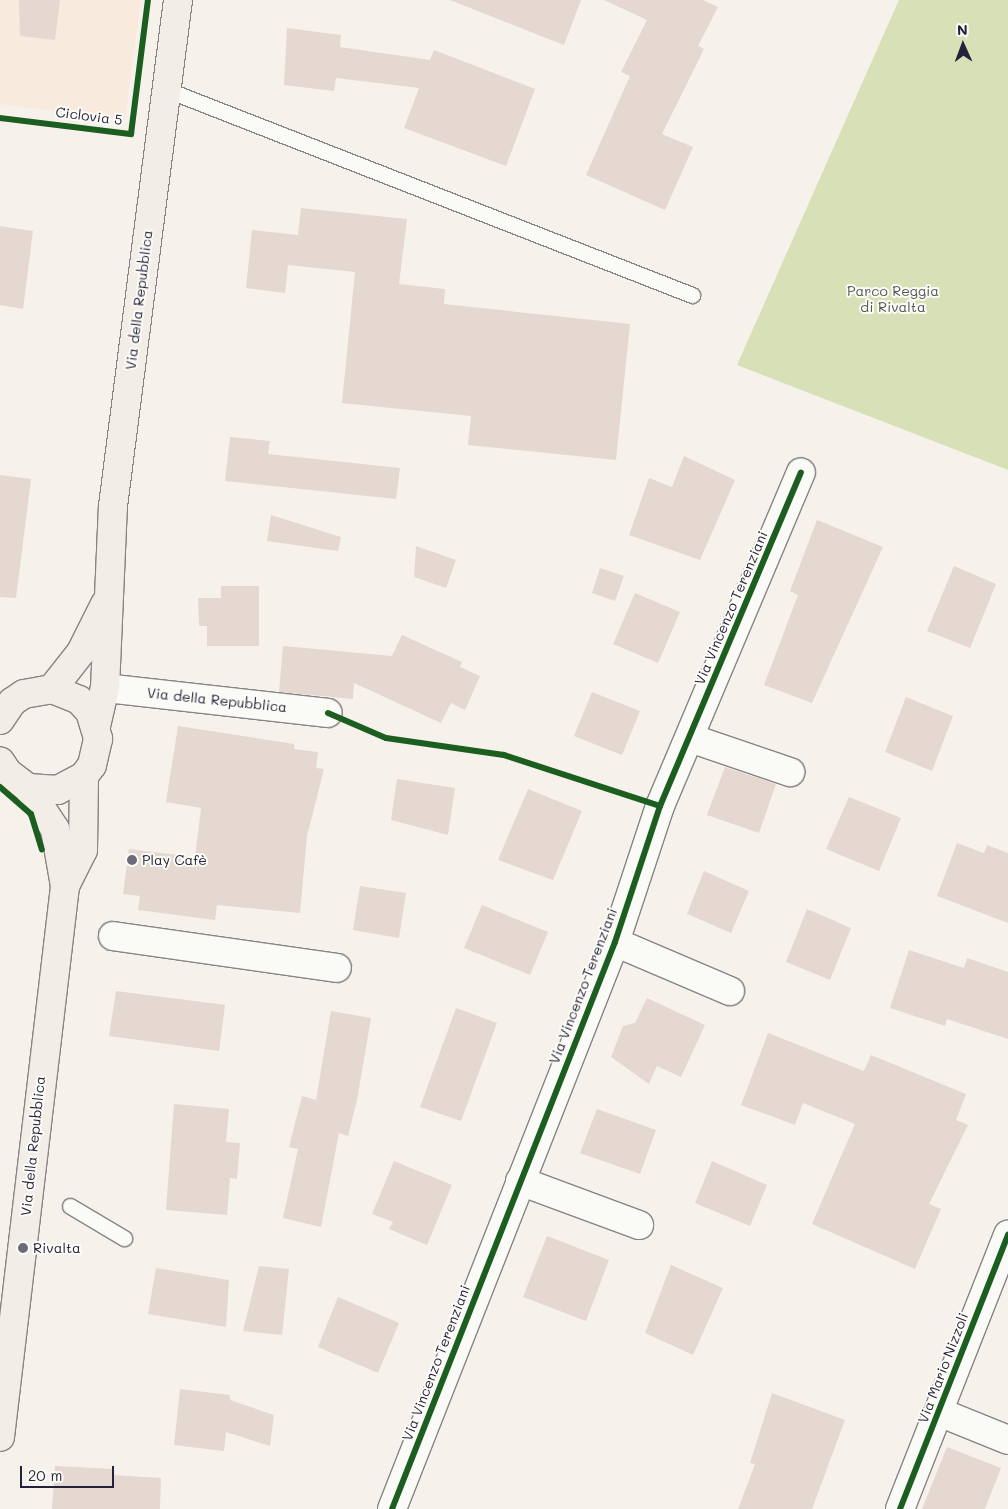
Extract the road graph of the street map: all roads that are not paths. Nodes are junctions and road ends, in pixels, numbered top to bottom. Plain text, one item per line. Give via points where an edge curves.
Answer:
1 (178, 0) edge
2 (165, 89) junction
3 (692, 295) dead end
4 (801, 473) dead end
5 (107, 600) junction
6 (105, 688) junction
7 (52, 689) junction
8 (6, 711) edge
9 (328, 713) dead end
10 (96, 726) junction
11 (690, 738) junction
12 (0, 761) edge
13 (790, 772) dead end
14 (84, 776) junction
15 (28, 788) junction
16 (65, 886) junction
17 (113, 936) dead end
18 (615, 942) junction
19 (337, 968) dead end
20 (730, 992) dead end
21 (520, 1181) junction
22 (70, 1206) dead end
23 (639, 1225) dead end
24 (1008, 1235) edge
25 (124, 1238) dead end
26 (939, 1412) junction
27 (0, 1437) edge
28 (1008, 1440) edge
29 (392, 1509) edge
30 (900, 1509) edge

1 - 2 main road, Via della Repubblica
2 - 3 lane
2 - 5 main road, Via della Repubblica via 113,506
4 - 11 street, Via Vincenzo Terenziani
5 - 6 main road, Via della Repubblica
5 - 7 main road, Via della Repubblica via 81,652
6 - 9 street, Via della Repubblica
6 - 10 main road, Via della Repubblica
7 - 8 main road via 38,689
7 - 10 main road via 79,700
10 - 14 main road, Via della Repubblica via 96,752
11 - 13 street
11 - 18 street, Via Vincenzo Terenziani via 660,806
12 - 15 main road, Via della Repubblica
14 - 15 main road via 58,790
14 - 16 main road, Via della Repubblica via 83,850
15 - 16 main road, Via della Repubblica via 55,829
16 - 27 main road, Via della Repubblica
17 - 19 street
18 - 20 street, Via Vincenzo Terenziani
18 - 21 street, Via Vincenzo Terenziani
21 - 23 street
21 - 29 street, Via Vincenzo Terenziani
22 - 25 lane
24 - 26 street, Via Mario Nizzoli
26 - 28 street, Via Mario Nizzoli
26 - 30 street, Via Mario Nizzoli

